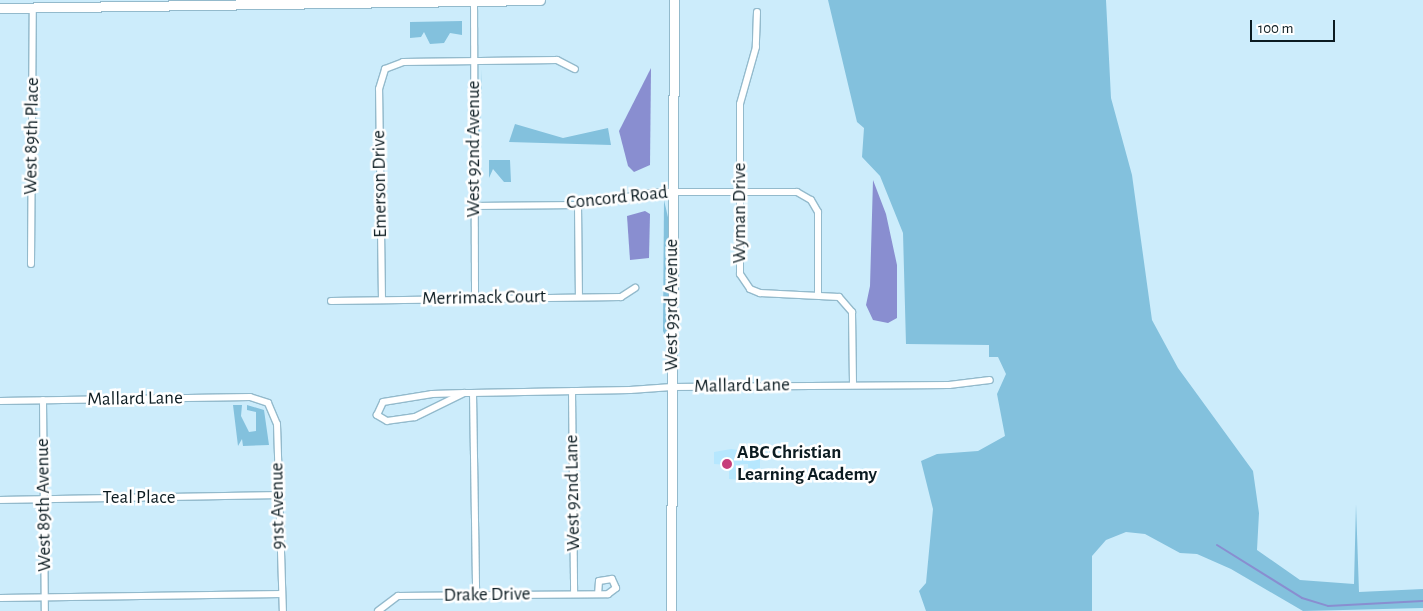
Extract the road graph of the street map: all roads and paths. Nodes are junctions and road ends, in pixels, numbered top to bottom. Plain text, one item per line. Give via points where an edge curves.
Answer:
1 (540, 0) edge
2 (674, 0) edge
3 (474, 1) edge
4 (51, 4) edge
5 (0, 8) edge
6 (33, 8) junction
7 (757, 12) dead end
8 (475, 61) junction
9 (575, 69) dead end
10 (673, 192) junction
11 (740, 192) junction
12 (578, 205) junction
13 (474, 206) junction
14 (31, 264) dead end
15 (635, 288) dead end
16 (818, 294) junction
17 (579, 297) junction
18 (475, 299) junction
19 (382, 300) junction
20 (331, 301) dead end
21 (990, 380) dead end
22 (853, 385) junction
23 (672, 387) junction
24 (572, 391) junction
25 (464, 393) junction
26 (473, 393) junction
27 (43, 400) junction
28 (0, 401) edge
29 (268, 403) joint
30 (278, 495) junction
31 (44, 499) junction
32 (0, 500) edge
33 (282, 594) junction
34 (574, 594) junction
35 (598, 594) dead end
36 (476, 595) junction
37 (45, 597) junction
38 (0, 598) edge
39 (379, 609) edge
40 (45, 611) edge
41 (283, 611) edge
42 (671, 611) edge

1 - 3 street
2 - 10 street, West 93rd Avenue
3 - 4 street
3 - 8 street, West 92nd Avenue
4 - 6 street
5 - 6 street
6 - 14 street, West 89th Place
7 - 11 street, Wyman Drive via 756,47 740,104
8 - 9 street via 562,60
8 - 13 street, West 92nd Avenue
8 - 19 street, Emerson Drive via 403,62 385,70 379,89
10 - 11 street, Concord Road
10 - 12 street, Concord Road via 632,193
10 - 23 street, West 93rd Avenue
11 - 16 street, Wyman Drive via 740,274 750,289 760,293
11 - 16 street, Concord Road via 797,192 811,200 818,212
12 - 13 street, Concord Road
12 - 17 street
13 - 18 street, West 92nd Avenue
15 - 17 street, Merrimack Court via 621,297
16 - 22 street, Wyman Drive via 840,297 852,312
17 - 18 street, Merrimack Court
18 - 19 street, Merrimack Court
19 - 20 street, Merrimack Court
21 - 22 street, Mallard Lane via 950,385
22 - 23 street, Mallard Lane
23 - 24 street, Mallard Lane
23 - 42 street, West 93rd Avenue
24 - 26 street, Mallard Lane
24 - 34 street, West 92nd Lane
25 - 25 street, Mallard Lane via 415,416 387,421 377,415 384,402
25 - 26 street, Mallard Lane
26 - 36 street
27 - 28 street, Mallard Lane
27 - 29 street, Mallard Lane via 250,396
27 - 31 street, West 89th Avenue
29 - 30 street, 91st Avenue via 276,416
30 - 31 street, Teal Place
30 - 33 street, 91st Avenue
31 - 32 street, Teal Place
31 - 37 street, West 89th Avenue
33 - 37 street
33 - 41 street, 91st Avenue
34 - 35 street, Drake Drive
34 - 36 street, Drake Drive
36 - 39 street, Drake Drive via 398,596
37 - 38 street
37 - 40 street, West 89th Avenue

